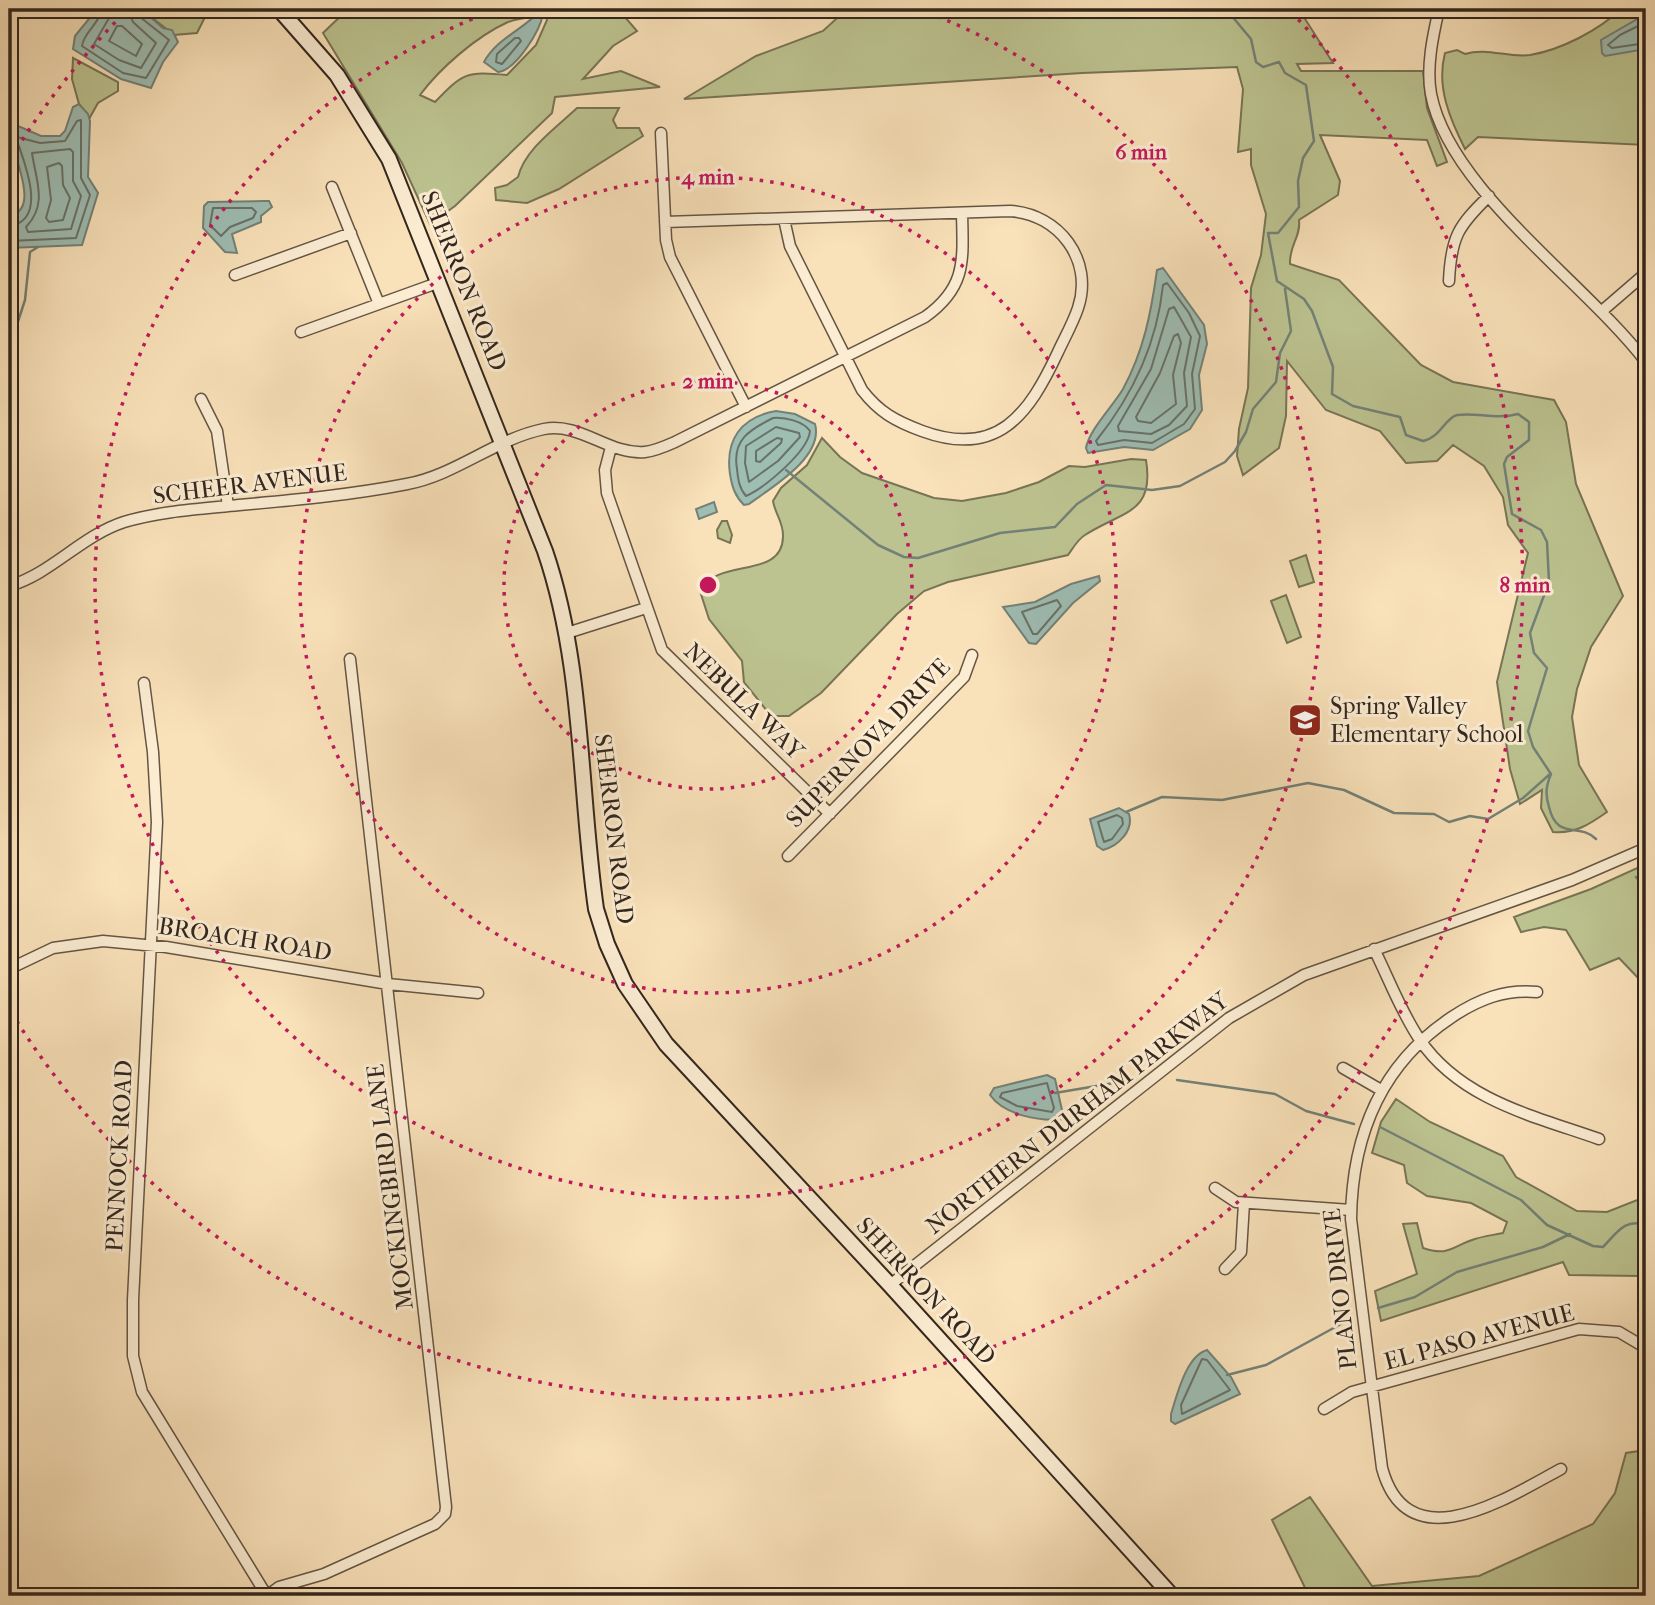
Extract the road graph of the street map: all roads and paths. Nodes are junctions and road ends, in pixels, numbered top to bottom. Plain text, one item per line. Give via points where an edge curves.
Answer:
1 (279, 9) edge
2 (1439, 9) edge
3 (1486, 9) edge
4 (1505, 9) edge
5 (662, 132) dead end
6 (332, 187) dead end
7 (1489, 196) junction
8 (962, 212) junction
9 (784, 219) junction
10 (665, 222) junction
11 (351, 233) junction
12 (1646, 273) edge
13 (235, 275) dead end
14 (1450, 281) dead end
15 (440, 282) junction
16 (379, 304) junction
17 (1602, 311) junction
18 (301, 332) dead end
19 (845, 357) junction
20 (1646, 362) edge
21 (201, 399) dead end
22 (746, 407) junction
23 (504, 444) junction
24 (611, 447) junction
25 (228, 506) junction
26 (9, 586) edge
27 (646, 608) junction
28 (567, 633) junction
29 (972, 655) dead end
30 (350, 659) dead end
31 (144, 683) dead end
32 (830, 814) junction
33 (1646, 848) edge
34 (788, 856) dead end
35 (152, 945) junction
36 (1374, 949) junction
37 (9, 969) edge
38 (388, 984) junction
39 (1537, 992) dead end
40 (478, 993) dead end
41 (1420, 1040) junction
42 (1343, 1069) dead end
43 (1381, 1090) junction
44 (1599, 1139) dead end
45 (1215, 1188) dead end
46 (1244, 1203) junction
47 (1351, 1210) junction
48 (1226, 1269) dead end
49 (891, 1285) junction
50 (1646, 1348) edge
51 (1372, 1388) junction
52 (1324, 1409) dead end
53 (1561, 1469) dead end
54 (267, 1596) edge
55 (1172, 1596) edge

1 - 15 main road, SHERRON ROAD via 361,110 401,184
2 - 7 street via 1430,68 1434,106 1447,140
3 - 4 street
5 - 10 street
6 - 11 street
7 - 14 street via 1456,233
7 - 17 street
8 - 9 street
8 - 19 street, SCHEER AVENUE via 963,260 951,294 925,317
8 - 19 street via 1027,212 1059,230 1074,249 1082,274 1079,306 1036,398 1022,414 990,435 952,439 892,420 876,408
9 - 10 street
9 - 19 street via 790,246
10 - 22 street via 670,257
11 - 13 street
11 - 16 street
12 - 17 street
15 - 16 street
15 - 23 main road, SHERRON ROAD
16 - 18 street
17 - 20 street
19 - 22 street, SCHEER AVENUE
21 - 25 street via 217,431
22 - 24 street, SCHEER AVENUE via 661,448 646,452
23 - 24 street, SCHEER AVENUE via 555,428 577,431
23 - 25 street, SCHEER AVENUE via 429,480
23 - 28 main road, SHERRON ROAD via 554,577
24 - 27 street, NEBULA WAY via 605,470 607,493
25 - 26 street, SCHEER AVENUE via 159,514 115,525 83,541 34,576
27 - 28 street
27 - 32 street, NEBULA WAY via 668,657
28 - 49 main road, SHERRON ROAD via 593,884 601,928 615,964 666,1044
29 - 32 street, SUPERNOVA DRIVE via 964,677
30 - 38 street, MOCKINGBIRD LANE
31 - 35 street, PENNOCK ROAD via 157,798
32 - 34 street, SUPERNOVA DRIVE
33 - 36 street, NORTHERN DURHAM PARKWAY via 1572,880
35 - 37 street, BROACH ROAD via 69,944
35 - 38 street, BROACH ROAD
35 - 54 street, PENNOCK ROAD via 133,1300 136,1374 152,1411
36 - 41 street
36 - 49 street, NORTHERN DURHAM PARKWAY via 1304,975 1230,1018
38 - 40 street, BROACH ROAD
38 - 54 street, MOCKINGBIRD LANE via 445,1514 435,1524 324,1574 279,1587
39 - 41 street, PLANO DRIVE via 1498,994
41 - 43 street, PLANO DRIVE
41 - 44 street via 1447,1071 1479,1094
42 - 43 street
43 - 47 street, PLANO DRIVE via 1359,1142
45 - 46 street
46 - 47 street
46 - 48 street via 1241,1252
47 - 51 street, PLANO DRIVE
49 - 55 main road, SHERRON ROAD
50 - 51 street, EL PASO AVENUE via 1619,1332 1579,1329
51 - 52 street, EL PASO AVENUE via 1342,1397
51 - 53 street, PLANO DRIVE via 1384,1477 1398,1500 1423,1515 1444,1517 1488,1509

